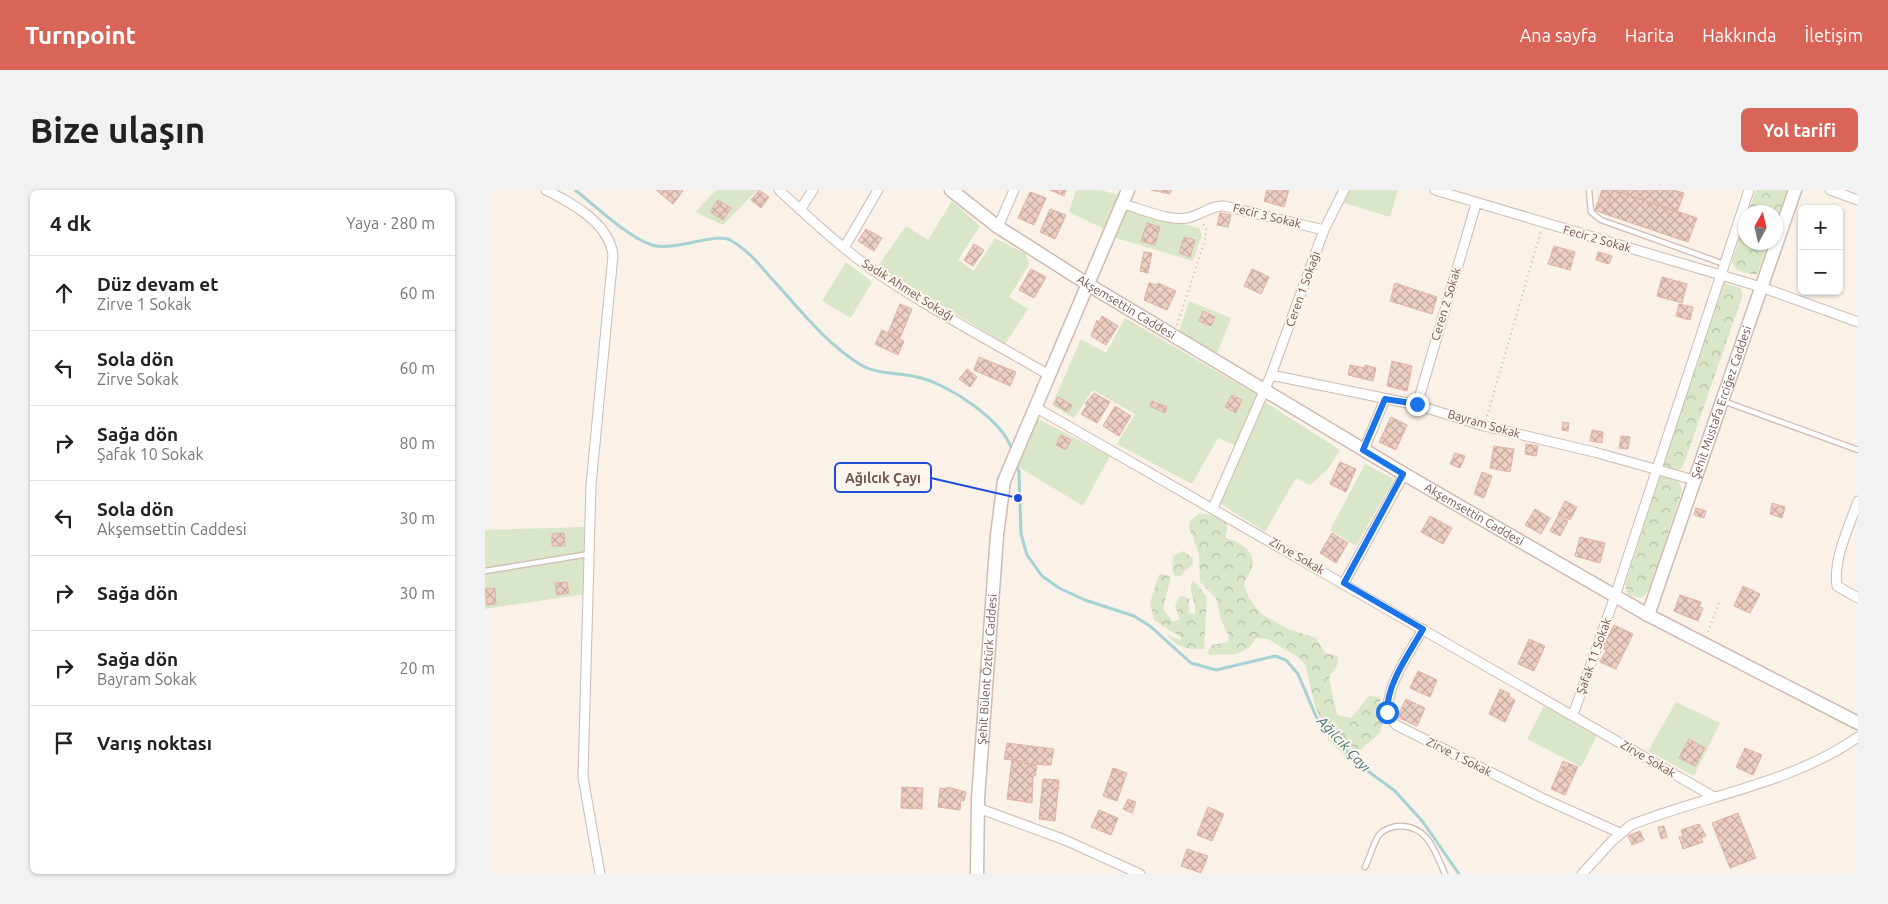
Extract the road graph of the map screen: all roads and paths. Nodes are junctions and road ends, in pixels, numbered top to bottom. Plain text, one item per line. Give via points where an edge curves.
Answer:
1 (546, 190) edge
2 (779, 190) edge
3 (813, 190) edge
4 (878, 190) edge
5 (951, 190) edge
6 (1014, 190) edge
7 (1128, 190) edge
8 (1344, 190) edge
9 (1435, 190) edge
10 (1589, 190) edge
11 (1749, 190) edge
12 (1795, 190) edge
13 (1830, 190) edge
14 (1858, 200) edge
15 (1123, 204) junction
16 (1476, 204) junction
17 (800, 210) junction
18 (1198, 215) junction
19 (1543, 224) junction
20 (998, 227) junction
21 (1324, 230) junction
22 (844, 248) junction
23 (1724, 264) junction
24 (1720, 274) junction
25 (1089, 285) junction
26 (1761, 287) junction
27 (1858, 322) edge
28 (1173, 337) junction
29 (1271, 374) junction
30 (1049, 375) junction
31 (1264, 390) junction
32 (1385, 399) junction
33 (1721, 401) junction
34 (1417, 404) junction
35 (1035, 407) junction
36 (1484, 426) junction
37 (1363, 450) junction
38 (1858, 450) edge
39 (1655, 469) junction
40 (1403, 474) junction
41 (1694, 480) junction
42 (1858, 501) edge
43 (1213, 508) junction
44 (589, 554) junction
45 (485, 571) edge
46 (1344, 583) junction
47 (1615, 596) junction
48 (1858, 598) edge
49 (1720, 600) dead end
50 (1648, 615) junction
51 (1423, 629) junction
52 (1703, 644) junction
53 (1573, 715) junction
54 (1858, 723) edge
55 (1858, 737) edge
56 (1714, 797) junction
57 (978, 808) junction
58 (1620, 833) junction
59 (1365, 868) dead end
60 (601, 874) edge
61 (977, 874) edge
62 (1140, 874) edge
63 (1445, 874) edge
64 (1582, 874) edge

1 - 44 street via 591,220 612,247 612,277 591,486
2 - 17 street, Sadık Ahmet Sokağı
3 - 17 street
4 - 22 street
5 - 20 street, Akşemsettin Caddesi
6 - 20 street
7 - 15 street
8 - 21 street, Ceren 1 Sokağı
9 - 16 street, Fecir 2 Sokak
10 - 23 lane via 1591,212 1601,220
11 - 23 street, Şafak 11 Sokak
12 - 26 street, Şehit Mustafa Erciğez Caddesi
13 - 14 street
15 - 18 street, Fecir 3 Sokak via 1177,219
15 - 25 street
16 - 19 street, Fecir 2 Sokak
16 - 34 street, Ceren 2 Sokak
17 - 22 street, Sadık Ahmet Sokağı
18 - 21 street, Fecir 3 Sokak via 1224,206
18 - 28 path via 1206,229 1205,240
19 - 24 street, Fecir 2 Sokak
19 - 36 path
20 - 25 street, Akşemsettin Caddesi
21 - 29 street, Ceren 1 Sokağı
22 - 30 street, Sadık Ahmet Sokağı via 907,292
23 - 24 street, Şafak 11 Sokak
24 - 26 street, Fecir 2 Sokak
24 - 39 street, Şafak 11 Sokak
25 - 28 street, Akşemsettin Caddesi
25 - 30 street
26 - 27 street, Fecir 2 Sokak
26 - 33 street, Şehit Mustafa Erciğez Caddesi
28 - 31 street, Akşemsettin Caddesi
29 - 31 street, Ceren 1 Sokağı
29 - 32 street, Bayram Sokak
30 - 35 street
31 - 37 street, Akşemsettin Caddesi
31 - 43 street, Ceren 1 Sokağı
32 - 34 street, Bayram Sokak
32 - 37 street
33 - 38 lane
33 - 41 street, Şehit Mustafa Erciğez Caddesi
34 - 36 street, Bayram Sokak
35 - 43 street, Zirve Sokak
35 - 57 street, Şehit Bülent Öztürk Caddesi via 1008,466 1001,494
36 - 39 street, Bayram Sokak
37 - 40 street, Akşemsettin Caddesi
39 - 41 street, Bayram Sokak
39 - 47 street, Şafak 11 Sokak
40 - 46 street
40 - 47 street, Akşemsettin Caddesi
41 - 50 street, Şehit Mustafa Erciğez Caddesi
42 - 48 street via 1835,578 1837,586
43 - 46 street, Zirve Sokak
44 - 45 lane
44 - 60 street via 583,777
46 - 51 street, Zirve Sokak
47 - 50 street, Akşemsettin Caddesi
47 - 53 street, Şafak 11 Sokak
49 - 52 path
50 - 52 street, Akşemsettin Caddesi
51 - 53 street, Zirve Sokak
51 - 58 street, Zirve 1 Sokak via 1389,696 1389,719 1457,757
52 - 54 street, Akşemsettin Caddesi
53 - 56 street, Zirve Sokak
55 - 56 street via 1790,773
56 - 58 street via 1647,819
57 - 61 street, Şehit Bülent Öztürk Caddesi
57 - 62 street via 1065,840
58 - 64 street
59 - 63 lane via 1379,835 1391,828 1404,826 1421,831 1427,837

